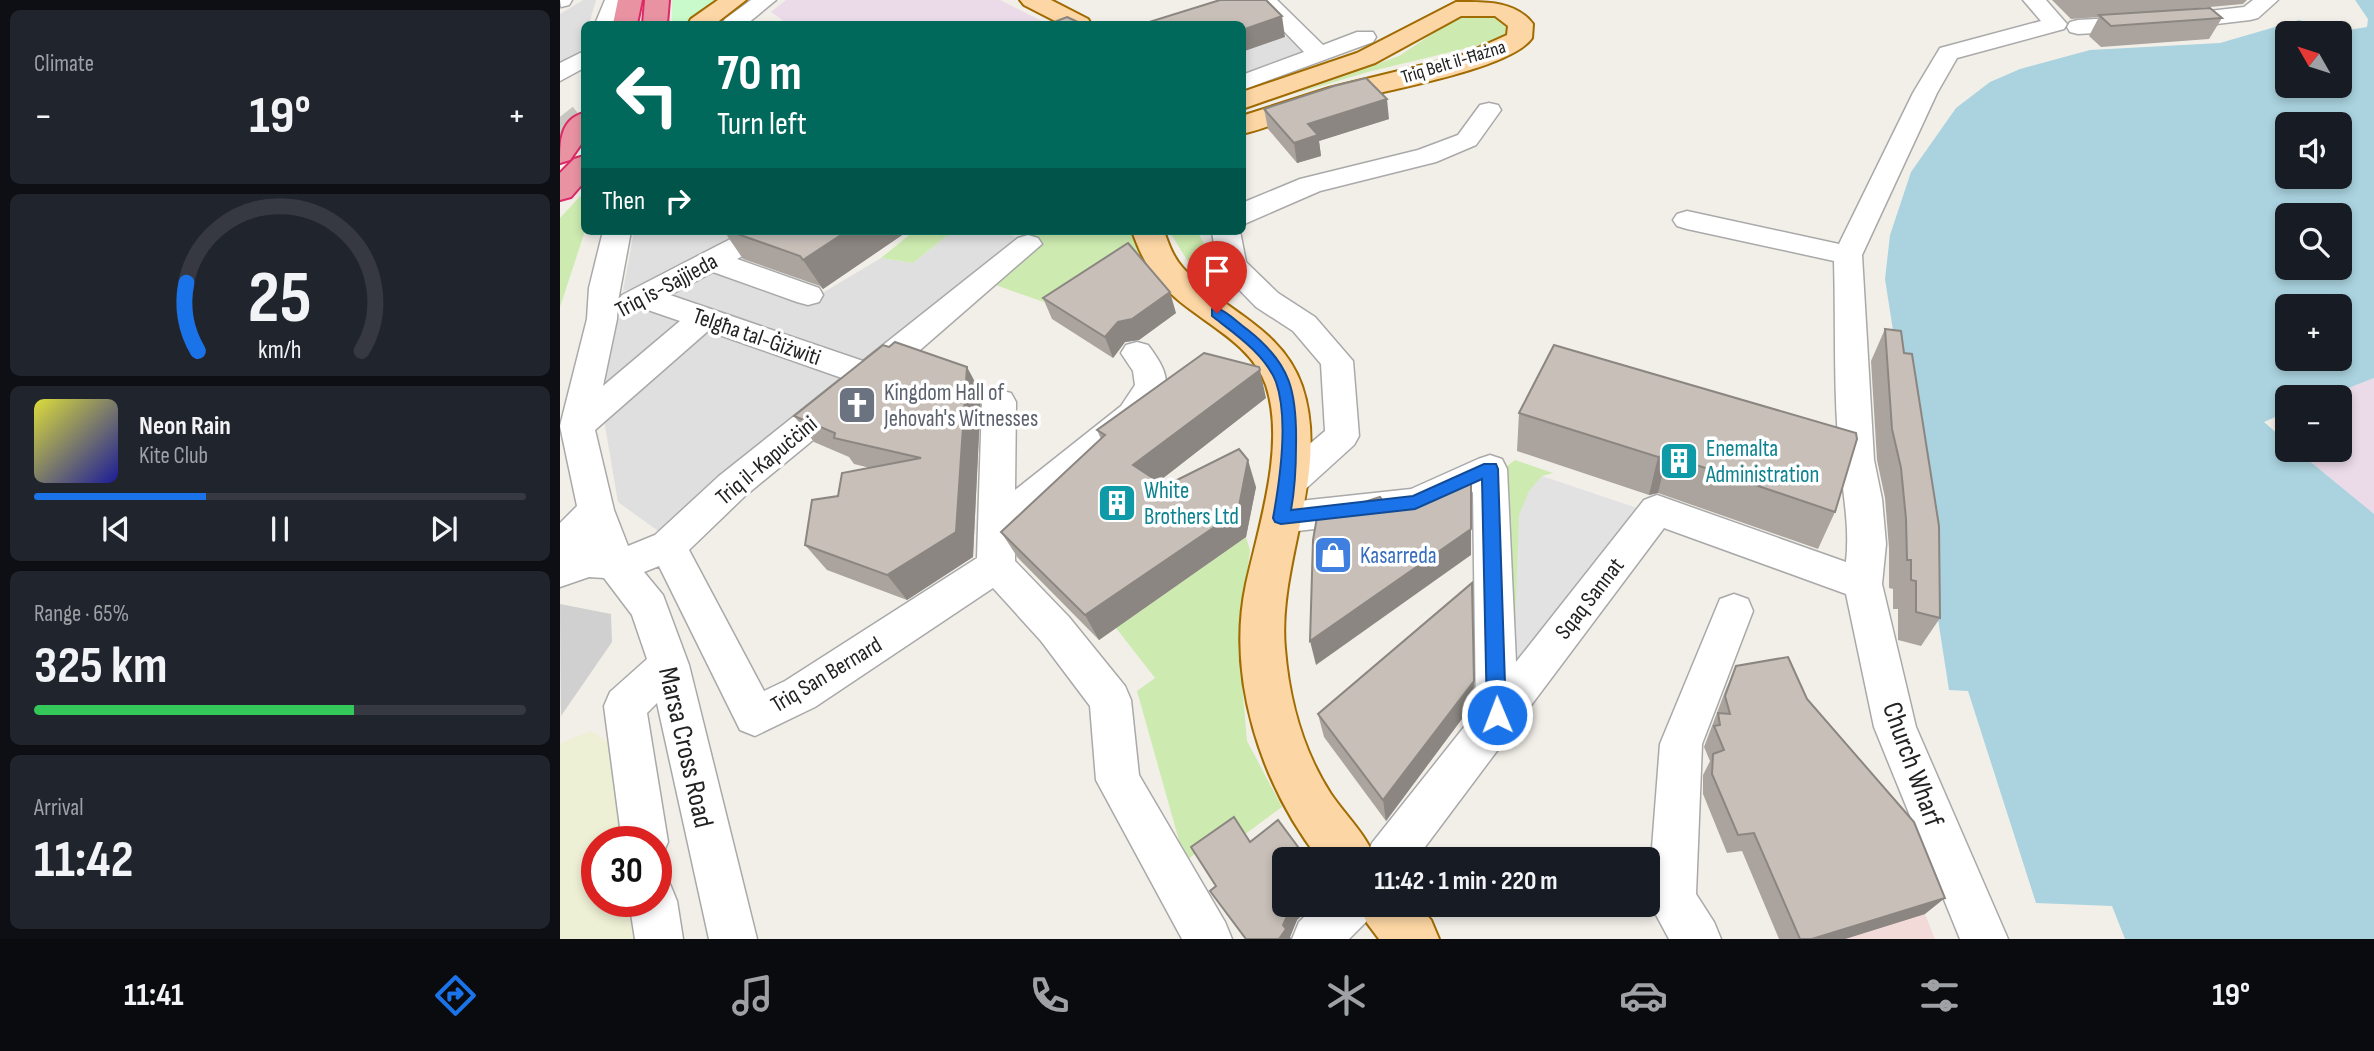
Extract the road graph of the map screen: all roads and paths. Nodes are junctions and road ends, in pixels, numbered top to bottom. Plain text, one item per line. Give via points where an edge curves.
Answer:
1 (616, 0) edge
2 (630, 0) edge
3 (657, 0) edge
4 (1032, 0) edge
5 (1265, 0) edge
6 (1451, 0) edge
7 (1509, 0) edge
8 (2034, 0) edge
9 (2267, 0) edge
10 (749, 10) edge
11 (607, 21) edge
12 (626, 21) edge
13 (655, 21) edge
14 (710, 21) edge
15 (725, 21) edge
16 (1073, 21) edge
17 (2078, 27) dead end
18 (1365, 47) junction
19 (1319, 54) junction
20 (581, 60) edge
21 (1431, 72) junction
22 (560, 74) edge
23 (1246, 81) edge
24 (1246, 99) edge
25 (1489, 110) dead end
26 (1246, 124) edge
27 (581, 125) edge
28 (560, 154) edge
29 (581, 168) edge
30 (560, 191) edge
31 (1246, 214) edge
32 (1687, 220) dead end
33 (616, 235) edge
34 (761, 235) edge
35 (1150, 235) edge
36 (1227, 235) edge
37 (1028, 244) dead end
38 (1848, 255) junction
39 (712, 261) junction
40 (808, 295) dead end
41 (643, 297) junction
42 (705, 317) junction
43 (602, 319) junction
44 (1137, 353) dead end
45 (870, 376) junction
46 (999, 402) dead end
47 (577, 426) junction
48 (1284, 501) junction
49 (596, 510) junction
50 (996, 525) junction
51 (668, 546) junction
52 (560, 547) edge
53 (617, 564) junction
54 (996, 566) junction
55 (560, 571) edge
56 (1863, 584) junction
57 (1734, 611) dead end
58 (669, 665) junction
59 (1497, 715) junction
60 (643, 826) edge
61 (1341, 847) edge
62 (1397, 847) edge
63 (656, 917) edge
64 (1337, 917) edge
65 (1395, 917) edge
66 (659, 939) edge
67 (733, 939) edge
68 (1208, 939) edge
69 (1316, 939) edge
70 (1412, 939) edge
71 (1697, 939) edge
72 (1984, 939) edge

1 - 11 street
2 - 12 highway
3 - 13 highway
4 - 16 main road
5 - 19 street
6 - 18 main road via 1436,6 1408,30
7 - 21 main road via 1540,19 1540,38 1515,54
8 - 38 street via 2056,24 1948,53
9 - 17 street via 2250,13
10 - 14 main road
10 - 15 main road
18 - 19 street
18 - 21 main road, Triq Belt il-Ħażna via 1468,7 1507,12 1521,24 1519,38 1512,44
18 - 24 main road, Triq Belt il-Ħażna
19 - 23 street
20 - 22 street
21 - 26 main road, Triq Belt il-Ħażna via 1369,85
25 - 31 street via 1467,140 1427,156 1310,185
27 - 28 highway
29 - 30 highway
32 - 38 street
33 - 43 street
34 - 39 street, Triq is-Sajjieda
35 - 48 main road via 1163,265 1252,341 1283,381 1289,408
36 - 48 street via 1232,265 1267,300 1304,324 1337,361 1342,436
37 - 45 street, Triq il-Kapuċċini
38 - 56 street, Church Wharf via 1843,456 1864,499 1867,544
39 - 40 street
39 - 41 street, Triq is-Sajjieda
41 - 42 street, Telgħa tal-Ġiżwiti
41 - 43 street, Triq is-Sajjieda
42 - 45 street, Telgħa tal-Ġiżwiti
42 - 47 street
43 - 47 street
44 - 50 street via 1148,367 1151,395 1133,415
45 - 51 street, Triq il-Kapuċċini via 732,486
46 - 50 street
47 - 49 street, Marsa Cross Road
48 - 59 street via 1415,503 1490,469
48 - 61 main road via 1262,624 1267,685 1281,740 1311,807
49 - 52 street
49 - 53 street, Marsa Cross Road
50 - 54 street
51 - 53 street
51 - 54 street, Triq San Bernard via 755,716 800,694
53 - 55 street via 588,561
53 - 58 street, Marsa Cross Road via 649,607
54 - 68 street via 1055,629 1110,700 1118,780
56 - 59 street, Sqaq Sannat via 1657,510
56 - 72 street, Church Wharf via 1895,727
57 - 71 street via 1681,744 1672,900
58 - 60 street via 625,706
58 - 67 street, Marsa Cross Road
59 - 62 street, Sqaq Sannat
63 - 66 street
64 - 69 street
65 - 70 main road

